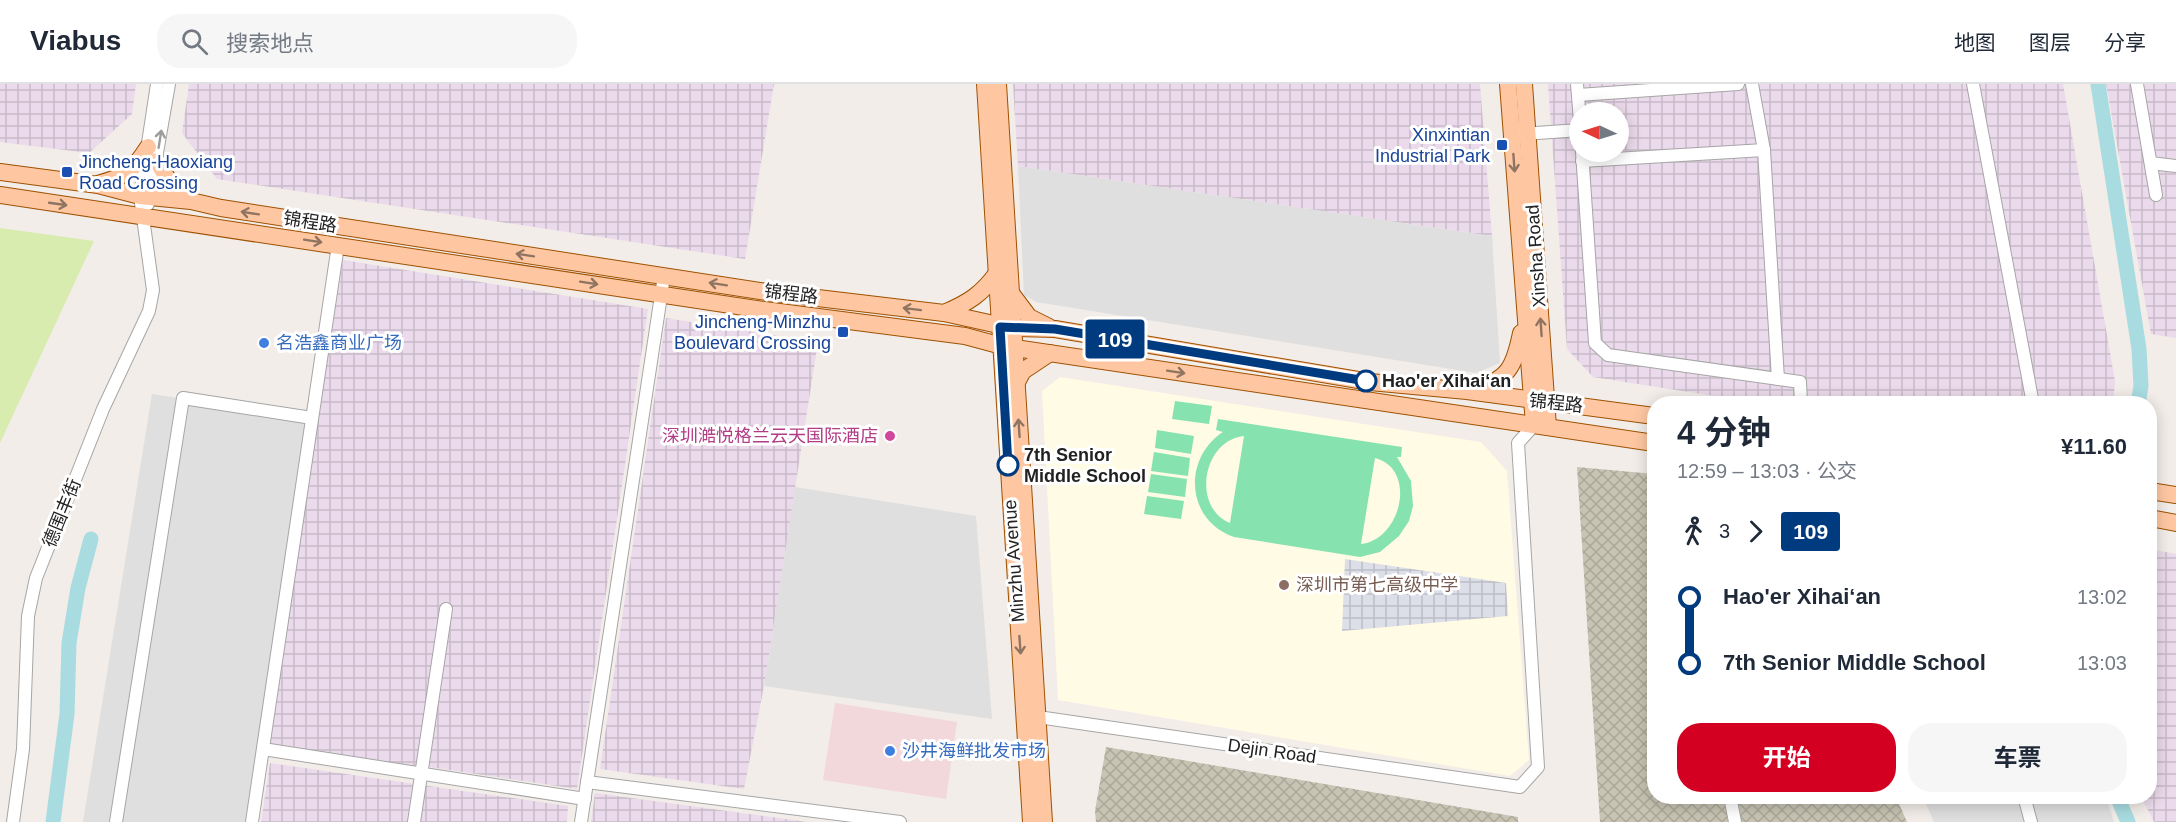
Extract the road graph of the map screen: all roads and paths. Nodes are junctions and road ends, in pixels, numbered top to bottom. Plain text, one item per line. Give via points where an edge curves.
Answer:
1 (157, 84) edge
2 (169, 84) edge
3 (985, 84) edge
4 (998, 84) edge
5 (1508, 84) edge
6 (1524, 84) edge
7 (1738, 84) edge
8 (1752, 84) edge
9 (1973, 84) edge
10 (2137, 84) edge
11 (1577, 89) edge
12 (1569, 131) edge
13 (1519, 134) junction
14 (1764, 150) junction
15 (152, 154) junction
16 (1629, 154) edge
17 (1582, 162) edge
18 (2151, 163) junction
19 (2176, 166) edge
20 (0, 172) edge
21 (98, 184) junction
22 (0, 195) edge
23 (2157, 195) dead end
24 (145, 197) junction
25 (191, 201) junction
26 (144, 216) junction
27 (338, 245) junction
28 (997, 273) junction
29 (664, 276) junction
30 (1010, 292) junction
31 (662, 295) junction
32 (944, 313) junction
33 (1525, 315) junction
34 (1006, 327) junction
35 (1055, 329) junction
36 (965, 336) junction
37 (1008, 347) junction
38 (1050, 353) junction
39 (1544, 357) junction
40 (1778, 379) junction
41 (1009, 380) junction
42 (1467, 391) junction
43 (1801, 396) edge
44 (2032, 396) edge
45 (1539, 402) junction
46 (1581, 406) junction
47 (1647, 415) edge
48 (312, 418) junction
49 (1541, 426) junction
50 (1647, 442) edge
51 (2157, 492) edge
52 (2176, 495) edge
53 (2157, 519) edge
54 (2176, 523) edge
55 (446, 609) dead end
56 (1030, 716) junction
57 (262, 749) junction
58 (421, 774) junction
59 (587, 782) junction
60 (585, 799) junction
61 (1731, 804) edge
62 (2027, 804) edge
63 (857, 819) edge
64 (13, 822) edge
65 (116, 822) edge
66 (252, 822) edge
67 (414, 822) edge
68 (581, 822) edge
69 (900, 822) edge
70 (1031, 822) edge
71 (1044, 822) edge
72 (1734, 822) edge
73 (2031, 822) edge

1 - 15 street
15 -> 2 street
3 - 28 main road, Minzhu Avenue
4 - 30 main road, Minzhu Avenue
5 - 13 main road, Xinsha Road
6 - 13 main road, Xinsha Road
7 - 11 street
8 - 14 street
9 - 44 street
10 - 18 street
12 - 13 street
13 -> 33 main road, Xinsha Road
39 -> 13 main road, Xinsha Road
14 - 16 street
14 - 40 street
15 - 21 main road via 120,178
15 - 24 street
15 - 25 main road via 172,186
17 - 40 street via 1595,343 1608,355
18 - 19 street
18 - 23 street
20 - 21 main road, 锦程路
21 - 24 main road, 锦程路
22 -> 26 main road, 锦程路
24 - 25 main road, 锦程路
24 - 26 street
29 -> 25 main road, 锦程路
26 -> 27 main road, 锦程路
26 - 64 street, 德围丰街 via 153,290 149,311 103,409 36,578 28,616 22,749
27 -> 31 main road, 锦程路
27 - 48 street
28 - 32 main road via 969,302
28 - 34 main road, Minzhu Avenue
29 - 31 street
32 -> 29 main road, 锦程路
30 - 34 main road, Minzhu Avenue
30 - 35 main road via 1029,317
31 - 36 main road, 锦程路
31 - 59 street
32 - 34 main road, 锦程路
33 - 42 main road via 1516,359 1503,378
33 - 45 main road, Xinsha Road
34 - 35 main road, 锦程路
34 - 37 main road, Minzhu Avenue
35 - 42 main road, 锦程路 via 1370,382
36 - 37 main road, 锦程路
36 - 41 main road via 988,353
37 - 38 main road, 锦程路
37 - 41 main road, Minzhu Avenue
38 - 41 main road
38 -> 49 main road, 锦程路
39 - 45 main road, Xinsha Road
39 - 46 main road via 1553,384 1564,397
40 - 43 street via 1800,382
41 - 56 main road, Minzhu Avenue
42 - 45 main road, 锦程路
45 - 46 main road, 锦程路
45 - 49 main road, Xinsha Road
46 - 47 main road, 锦程路
48 - 57 street
48 - 65 street via 183,398
49 - 50 main road, 锦程路
49 - 56 street, Dejin Road via 1518,443 1538,767 1520,787
51 - 52 main road
53 - 54 main road
55 - 58 street
56 - 70 main road, Minzhu Avenue
56 - 71 main road, Minzhu Avenue
57 - 58 street
57 - 66 street
58 - 60 street
58 - 67 street
59 - 60 street
59 - 63 street
60 - 68 street
61 - 72 street
62 - 73 street
63 - 69 street

